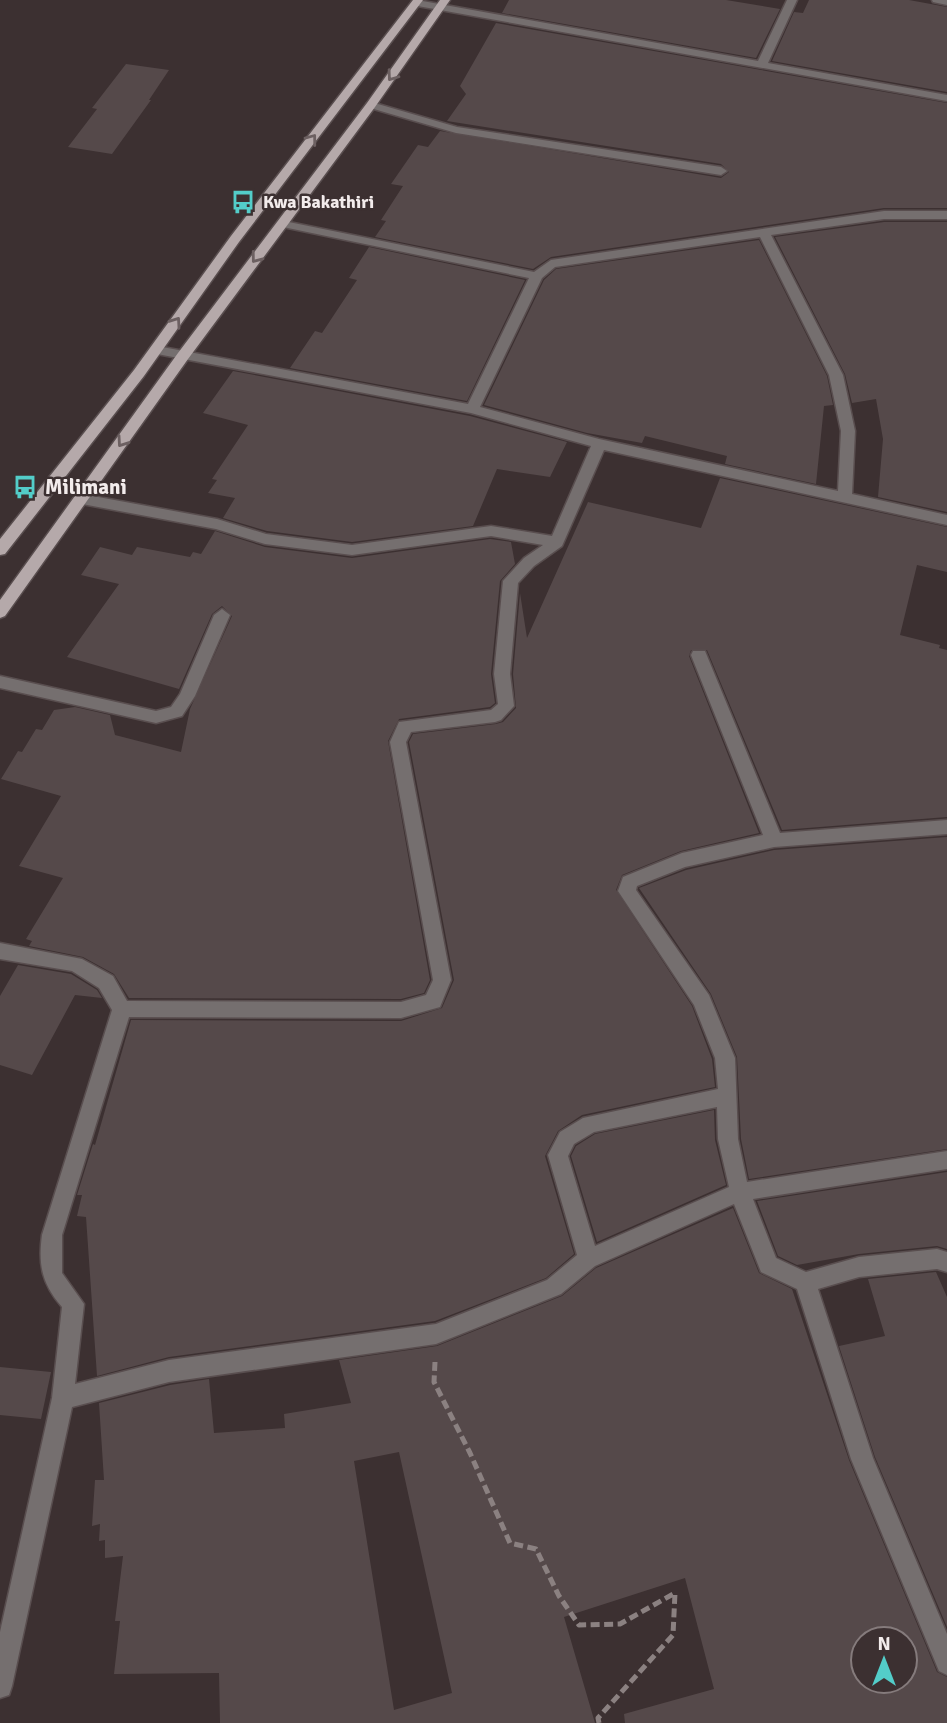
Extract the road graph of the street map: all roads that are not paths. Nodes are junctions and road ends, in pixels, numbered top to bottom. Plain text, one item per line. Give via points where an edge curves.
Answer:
1 (792, 0) edge
2 (937, 0) edge
3 (416, 2) edge
4 (947, 2) edge
5 (442, 4) edge
6 (393, 33) junction
7 (419, 39) junction
8 (761, 66) junction
9 (947, 98) edge
10 (371, 105) junction
11 (721, 171) dead end
12 (947, 215) edge
13 (283, 222) junction
14 (765, 235) junction
15 (537, 276) junction
16 (157, 350) junction
17 (183, 356) junction
18 (472, 409) junction
19 (599, 444) junction
20 (845, 497) junction
21 (82, 499) junction
22 (947, 520) edge
23 (557, 542) junction
24 (0, 550) edge
25 (0, 612) edge
26 (222, 615) dead end
27 (699, 655) dead end
28 (0, 682) edge
29 (947, 827) edge
30 (774, 840) junction
31 (0, 951) edge
32 (122, 1009) junction
33 (728, 1096) junction
34 (947, 1160) edge
35 (740, 1192) junction
36 (588, 1259) junction
37 (947, 1262) edge
38 (805, 1282) junction
39 (63, 1398) junction
40 (947, 1663) edge
41 (0, 1686) edge

1 - 8 street
2 - 4 street
3 - 5 street
3 - 6 main road
5 - 7 main road
5 - 8 street
6 - 7 main road
16 -> 6 main road via 235,239
7 -> 10 main road
8 - 9 street
10 - 11 street via 456,130
10 - 13 main road
12 - 14 street via 884,215
13 - 15 street
13 -> 17 main road
14 - 15 street via 551,264
14 - 20 street via 836,375 848,431
15 - 18 street
16 - 17 street
16 - 24 main road
17 - 18 street
17 -> 21 main road
18 - 19 street
19 - 20 street
19 - 23 street
20 - 22 street
21 - 23 street via 217,524 265,539 352,550 491,531
21 - 25 main road
23 - 32 street via 511,581 502,674 506,706 495,716 405,726 400,733 442,981 433,1000 401,1010
26 - 28 street via 176,712 156,717
27 - 30 street
29 - 30 street
30 - 33 street via 682,860 629,883 628,891 702,1000 724,1058
31 - 32 street via 76,964 106,982
32 - 39 street via 48,1261 51,1278 73,1304
33 - 35 street via 726,1132
33 - 36 street via 590,1124 567,1138 558,1155
34 - 35 street
35 - 36 street
35 - 38 street via 768,1265
36 - 39 street via 554,1287 436,1334 169,1371
37 - 38 street via 859,1266
38 - 40 street via 862,1459
39 - 41 street

